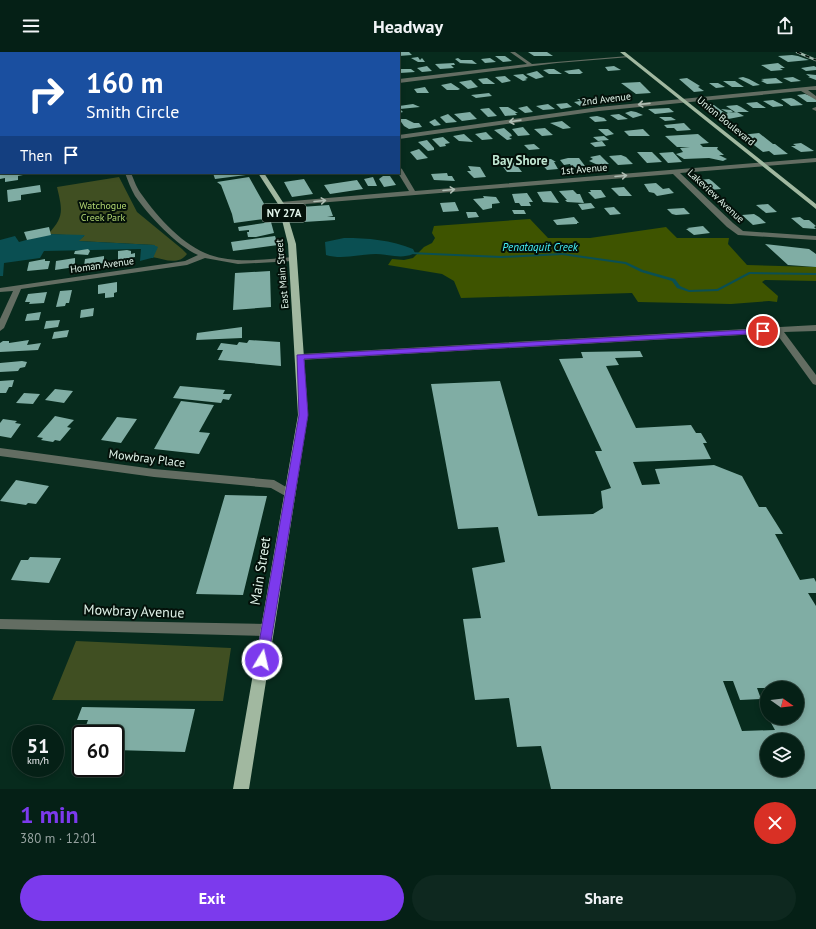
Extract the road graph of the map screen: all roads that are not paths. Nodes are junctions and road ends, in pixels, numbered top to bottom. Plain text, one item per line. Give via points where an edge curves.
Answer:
1 (512, 52) edge
2 (622, 52) edge
3 (628, 57) junction
4 (531, 65) junction
5 (400, 81) edge
6 (816, 88) edge
7 (802, 89) junction
8 (816, 98) edge
9 (683, 100) junction
10 (400, 137) edge
11 (816, 160) edge
12 (763, 164) junction
13 (400, 171) edge
14 (674, 171) junction
15 (128, 174) edge
16 (262, 174) edge
17 (414, 193) junction
18 (281, 204) junction
19 (816, 207) edge
20 (816, 238) edge
21 (205, 255) junction
22 (293, 258) junction
23 (18, 288) junction
24 (0, 290) edge
25 (0, 328) edge
26 (816, 328) edge
27 (778, 330) junction
28 (300, 357) junction
29 (816, 382) edge
30 (0, 452) edge
31 (289, 494) junction
32 (0, 624) edge
33 (267, 630) junction
34 (241, 789) edge

1 - 4 street
2 - 3 main road, Union Boulevard
3 - 4 street
3 - 9 main road, Union Boulevard
4 - 5 street
6 - 7 street, 2nd Avenue
7 - 8 street
7 - 9 street, 2nd Avenue
9 -> 10 street, 2nd Avenue
9 - 12 main road, Union Boulevard
11 - 12 street, 1st Avenue
12 - 14 street, 1st Avenue
12 - 19 main road, Union Boulevard
13 - 17 street
17 -> 14 street, 1st Avenue
14 - 20 street, Lakeview Avenue via 741,233
15 - 21 street via 137,194 151,211 193,249
16 - 18 main road, East Main Street / NY 27A
18 -> 17 street, 1st Avenue
18 - 22 main road, East Main Street / NY 27A via 291,237
21 - 22 street via 259,262
21 - 23 street, Homan Avenue via 187,263
22 - 28 main road, East Main Street / NY 27A
23 - 24 street, Homan Avenue
23 - 25 street
26 - 27 street
27 - 28 street
27 - 29 street
28 - 31 main road, Main Street / NY 27A via 303,415
30 - 31 street, Mowbray Place via 154,473 274,484
31 - 33 main road, Main Street / NY 27A
32 - 33 street, Mowbray Avenue
33 - 34 main road, Main Street / NY 27A

